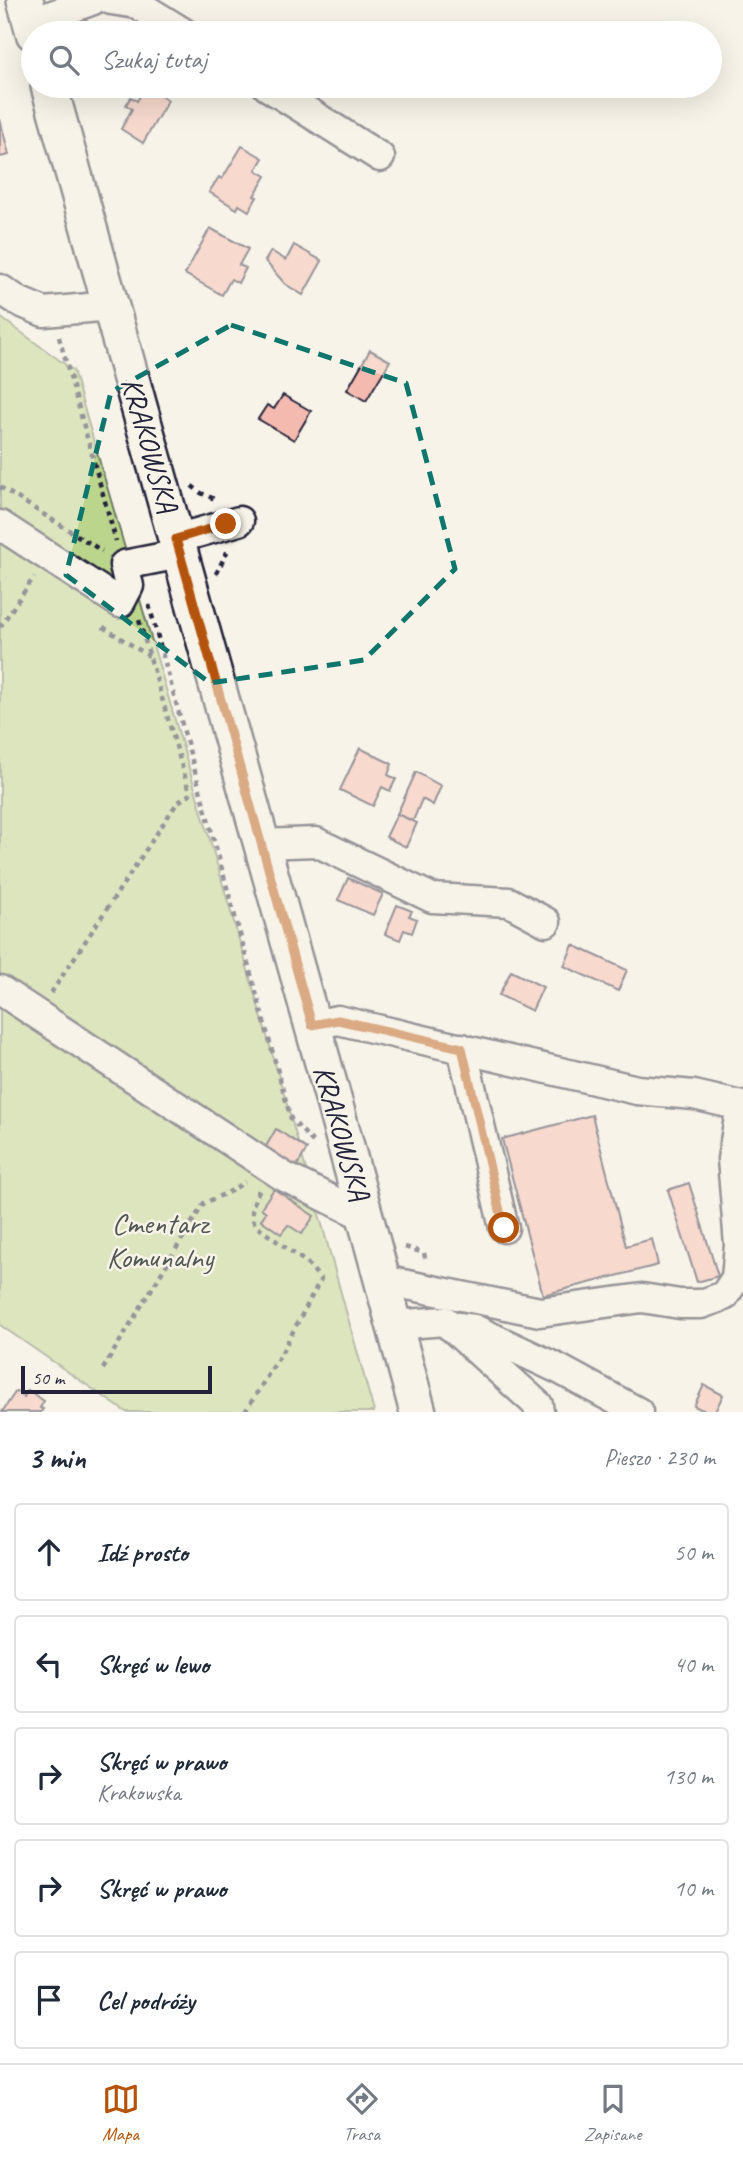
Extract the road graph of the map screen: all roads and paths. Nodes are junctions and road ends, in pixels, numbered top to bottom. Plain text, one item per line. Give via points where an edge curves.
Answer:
1 (93, 0) edge
2 (111, 0) edge
3 (30, 19) edge
4 (164, 21) edge
5 (52, 98) edge
6 (286, 98) edge
7 (380, 157) dead end
8 (0, 289) edge
9 (111, 306) junction
10 (52, 313) junction
11 (0, 487) edge
12 (239, 521) dead end
13 (0, 525) edge
14 (178, 547) junction
15 (48, 556) junction
16 (130, 571) junction
17 (0, 627) edge
18 (261, 844) junction
19 (546, 922) dead end
20 (0, 990) edge
21 (37, 1014) junction
22 (312, 1025) junction
23 (462, 1048) junction
24 (315, 1144) dead end
25 (276, 1171) junction
26 (366, 1217) junction
27 (504, 1228) dead end
28 (383, 1280) junction
29 (394, 1325) junction
30 (450, 1326) junction
31 (103, 1369) dead end
32 (245, 1412) edge
33 (418, 1412) edge
34 (539, 1412) edge
35 (638, 1412) edge

1 - 3 street
2 - 4 street via 136,4
5 - 9 main road, KRAKOWSKA
6 - 7 street
8 - 10 street
9 - 10 street
9 - 14 main road, KRAKOWSKA
10 - 16 path
11 - 16 path
12 - 14 street
13 - 15 street
14 - 16 street
14 - 18 main road, KRAKOWSKA
15 - 16 street via 120,603
15 - 17 path
16 - 21 path via 190,794 177,803
16 - 24 path via 291,1119
18 - 19 street via 316,842 432,898 509,902
18 - 22 main road, KRAKOWSKA
20 - 21 street
21 - 25 street
22 - 23 street via 338,1020
22 - 26 main road, KRAKOWSKA
23 - 27 street
23 - 28 street via 637,1090 694,1095 741,1106 732,1159 739,1244 736,1278 724,1296 701,1304 642,1298 540,1312
25 - 26 street
25 - 31 path via 204,1203
25 - 32 path via 251,1210 252,1219 321,1279
26 - 28 main road, KRAKOWSKA
28 - 29 main road, KRAKOWSKA
29 - 30 street via 444,1321
29 - 33 main road, KRAKOWSKA
30 - 34 street via 538,1405
30 - 35 street via 486,1334

